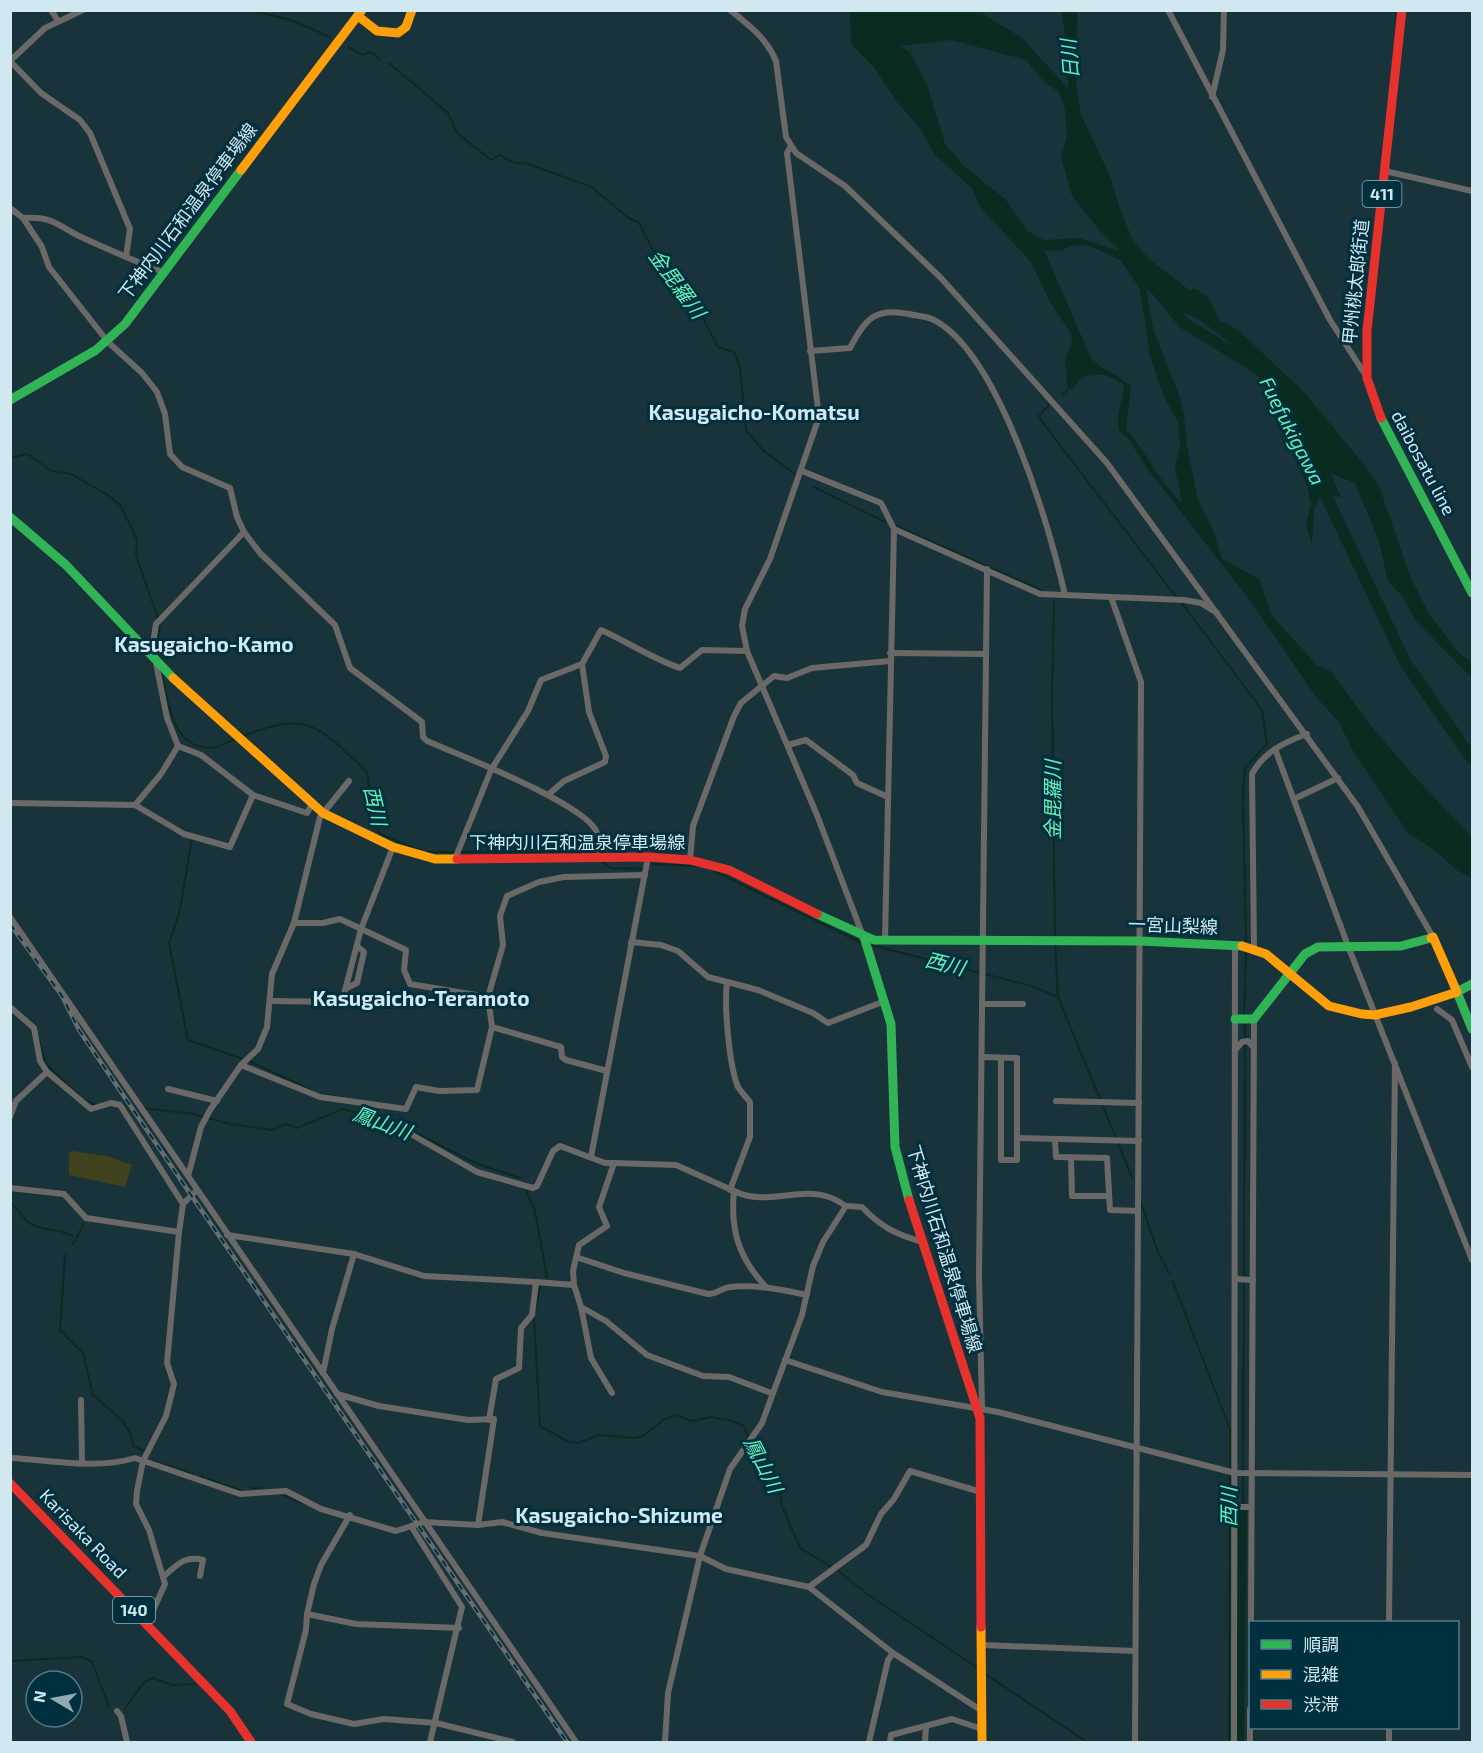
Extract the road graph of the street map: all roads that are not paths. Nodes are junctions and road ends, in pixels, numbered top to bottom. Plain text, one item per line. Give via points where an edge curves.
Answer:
1 (51, 10) edge
2 (83, 10) edge
3 (412, 10) edge
4 (730, 10) edge
5 (1168, 10) edge
6 (1224, 10) edge
7 (1402, 10) edge
8 (360, 13) edge
9 (58, 21) junction
10 (11, 61) edge
11 (1212, 97) junction
12 (791, 146) junction
13 (1385, 171) junction
14 (1473, 191) edge
15 (10, 208) edge
16 (22, 218) junction
17 (126, 257) junction
18 (165, 273) junction
19 (108, 342) junction
20 (810, 351) junction
21 (1367, 378) junction
22 (10, 400) edge
23 (802, 471) junction
24 (10, 517) edge
25 (894, 529) junction
26 (244, 532) junction
27 (987, 569) junction
28 (1473, 593) edge
29 (1065, 595) junction
30 (1111, 597) junction
31 (1220, 615) junction
32 (747, 651) junction
33 (890, 653) junction
34 (986, 654) junction
35 (153, 659) junction
36 (890, 661) junction
37 (582, 664) junction
38 (762, 683) junction
39 (1307, 734) junction
40 (788, 745) junction
41 (178, 746) junction
42 (1275, 749) junction
43 (491, 770) junction
44 (1338, 778) junction
45 (349, 781) dead end
46 (549, 794) junction
47 (254, 795) junction
48 (888, 797) junction
49 (1294, 799) junction
50 (10, 803) edge
51 (312, 804) junction
52 (135, 805) junction
53 (323, 813) junction
54 (393, 847) junction
55 (596, 857) junction
56 (648, 857) junction
57 (456, 858) junction
58 (690, 860) junction
59 (645, 875) junction
60 (10, 917) edge
61 (294, 923) junction
62 (361, 929) junction
63 (1433, 937) junction
64 (885, 940) junction
65 (982, 940) junction
66 (865, 941) junction
67 (1140, 941) junction
68 (631, 942) junction
69 (1244, 946) junction
70 (1348, 946) junction
71 (1289, 975) junction
72 (727, 982) junction
73 (1470, 985) edge
74 (1457, 992) junction
75 (488, 997) junction
76 (271, 1001) junction
77 (885, 1002) junction
78 (982, 1004) junction
79 (1023, 1004) dead end
80 (10, 1007) edge
81 (1437, 1009) dead end
82 (1375, 1015) junction
83 (1244, 1019) junction
84 (492, 1027) junction
85 (1473, 1029) edge
86 (1255, 1049) junction
87 (1235, 1052) junction
88 (982, 1058) junction
89 (1001, 1058) junction
90 (1395, 1063) junction
91 (241, 1065) junction
92 (1473, 1067) edge
93 (608, 1071) junction
94 (47, 1072) junction
95 (168, 1089) dead end
96 (217, 1101) junction
97 (1056, 1101) dead end
98 (1139, 1103) junction
99 (368, 1107) junction
100 (10, 1118) edge
101 (1017, 1138) junction
102 (1055, 1139) junction
103 (1139, 1141) junction
104 (591, 1156) junction
105 (1071, 1157) junction
106 (614, 1163) junction
107 (188, 1176) junction
108 (10, 1188) edge
109 (732, 1190) junction
110 (196, 1191) junction
111 (1109, 1196) junction
112 (184, 1202) junction
113 (846, 1206) junction
114 (1138, 1211) junction
115 (179, 1232) junction
116 (227, 1235) junction
117 (923, 1242) junction
118 (354, 1254) junction
119 (576, 1257) junction
120 (1473, 1260) edge
121 (1235, 1279) junction
122 (1253, 1280) junction
123 (536, 1282) junction
124 (574, 1285) junction
125 (766, 1287) junction
126 (807, 1295) junction
127 (581, 1307) junction
128 (785, 1360) junction
129 (323, 1373) junction
130 (612, 1393) dead end
131 (771, 1393) junction
132 (337, 1394) junction
133 (81, 1400) dead end
134 (979, 1408) junction
135 (489, 1420) junction
136 (1138, 1449) junction
137 (10, 1458) edge
138 (143, 1461) junction
139 (82, 1463) junction
140 (1235, 1473) junction
141 (1249, 1473) junction
142 (1391, 1474) junction
143 (1473, 1475) edge
144 (10, 1483) edge
145 (981, 1492) junction
146 (1236, 1506) junction
147 (1249, 1507) junction
148 (350, 1515) junction
149 (424, 1522) junction
150 (478, 1525) junction
151 (411, 1526) junction
152 (700, 1556) junction
153 (164, 1576) junction
154 (200, 1576) dead end
155 (808, 1587) junction
156 (307, 1614) junction
157 (1251, 1621) edge
158 (1389, 1621) edge
159 (147, 1624) junction
160 (459, 1628) junction
161 (983, 1645) junction
162 (1136, 1651) junction
163 (893, 1653) junction
164 (117, 1711) dead end
165 (982, 1711) junction
166 (436, 1724) junction
167 (926, 1726) junction
168 (982, 1729) junction
169 (127, 1743) edge
170 (251, 1743) edge
171 (430, 1743) edge
172 (513, 1743) edge
173 (576, 1743) edge
174 (665, 1743) edge
175 (869, 1743) edge
176 (890, 1743) edge
177 (925, 1743) edge
178 (982, 1743) edge
179 (1135, 1743) edge
180 (1234, 1743) edge

1 - 9 street
2 - 9 street
3 - 8 main road via 406,27 398,33 377,31
4 - 12 street via 771,50 786,137
5 - 11 street
6 - 11 street via 1223,50
7 - 13 main road, 甲州桃太郎街道 / 411
8 - 18 main road, 下神内川石和温泉停車場線
9 - 10 street via 36,35
10 - 17 street via 41,93 80,120 90,134 130,229
11 - 21 street via 1330,320
12 - 20 street via 787,153
12 - 31 street via 806,161 845,186 941,278 1002,344 1107,463
13 - 14 street
13 - 21 main road, 甲州桃太郎街道 / 411 via 1367,331
15 - 16 street
16 - 17 street via 40,217 57,222
16 - 19 street via 42,247 49,267
17 - 18 street
18 - 19 main road, 下神内川石和温泉停車場線
19 - 22 main road, 下神内川石和温泉停車場線
19 - 26 street via 157,392 165,414 170,454 182,467 230,488
20 - 23 street via 819,417
20 - 29 street via 850,348 860,329 889,310 931,319 972,354 1014,432 1053,542
21 - 28 main road, daibosatu line / 411 via 1376,408
23 - 25 street via 881,502
23 - 32 street via 770,559 746,609 742,626
24 - 35 main road, 下神内川石和温泉停車場線 via 66,565
25 - 27 street
25 - 33 street
26 - 35 street via 156,624
26 - 43 street via 260,553 335,625 350,668 422,722 427,741
27 - 29 street via 1040,594
27 - 34 street
29 - 30 street
30 - 31 street via 1184,600 1201,603
30 - 67 street via 1141,682
31 - 39 street
32 - 37 street via 702,650 680,668 601,630
32 - 38 street
33 - 34 street
33 - 36 street
34 - 65 street
35 - 41 street
35 - 51 main road, 下神内川石和温泉停車場線
36 - 38 street via 812,668 787,678 774,676
36 - 48 street
37 - 43 street via 541,680 528,711
37 - 46 street via 589,712 605,762 564,781
38 - 40 street
38 - 58 street via 753,696 741,703 734,716 693,826
39 - 42 street
39 - 44 street
40 - 48 street via 806,740 853,775 857,783
40 - 66 street
41 - 47 street via 201,755
41 - 52 street
42 - 49 street
42 - 69 street via 1260,759 1252,774
43 - 46 street
43 - 57 street
44 - 49 street
44 - 63 street via 1375,833
45 - 53 street
46 - 55 street via 595,828
47 - 51 street via 307,813
47 - 52 street via 230,847 184,834
48 - 64 street
49 - 70 street
50 - 52 street
51 - 53 main road, 下神内川石和温泉停車場線
53 - 54 main road, 下神内川石和温泉停車場線
53 - 61 street
54 - 57 main road, 下神内川石和温泉停車場線 via 424,857
54 - 62 street
55 - 56 main road, 下神内川石和温泉停車場線
55 - 57 main road, 下神内川石和温泉停車場線
56 - 58 main road, 下神内川石和温泉停車場線
56 - 59 street
58 - 66 main road, 下神内川石和温泉停車場線 via 729,870
59 - 68 street
59 - 75 street via 564,877 539,882 507,896 500,916 503,945
60 - 107 street
61 - 62 street via 340,919
61 - 76 street via 272,974
62 - 75 street via 406,950 404,970 410,984
62 - 76 street via 342,1002
63 - 70 main road via 1401,946
63 - 74 main road
64 - 65 main road, 一宮山梨線
64 - 66 main road, 一宮山梨線
65 - 67 main road, 一宮山梨線
65 - 78 street
66 - 77 main road, 下神内川石和温泉停車場線
67 - 69 main road, 一宮山梨線
67 - 98 street
68 - 72 street via 678,951 708,977
68 - 93 street
69 - 71 main road via 1266,954
69 - 83 street
70 - 71 main road via 1318,946 1305,954
70 - 82 street
71 - 82 main road via 1329,1006
71 - 83 main road
72 - 77 street via 795,1005 828,1023
72 - 109 street via 725,1010 735,1075 750,1102 750,1137
73 - 74 main road
74 - 82 main road
74 - 85 main road
75 - 84 street
76 - 91 street via 258,1049
77 - 117 main road, 下神内川石和温泉停車場線 via 893,1047 895,1147
78 - 79 street
78 - 88 street
80 - 94 street via 34,1028 40,1061
81 - 92 street via 1452,1020
82 - 90 street
83 - 86 street
83 - 87 street
84 - 93 street via 561,1047 566,1060
84 - 99 street via 477,1090 416,1088 406,1109
86 - 87 street via 1248,1041 1242,1042
86 - 122 street
87 - 121 street
88 - 89 street
88 - 134 street
89 - 101 street via 1017,1058
89 - 101 street via 1002,1160 1017,1160
90 - 120 street
90 - 142 street
91 - 96 street
91 - 99 street via 320,1097
93 - 104 street
94 - 100 street via 16,1101
94 - 112 street via 91,1109 111,1103 120,1105
95 - 96 street
96 - 107 street via 201,1127
97 - 98 street
98 - 103 street
99 - 104 street via 366,1118 402,1129 477,1172 533,1188 553,1151 560,1146
101 - 102 street
102 - 103 street
102 - 105 street via 1056,1157
103 - 114 street
104 - 106 street
105 - 111 street via 1107,1158
105 - 111 street via 1072,1196
106 - 109 street via 676,1165
106 - 119 street via 599,1207 607,1226 582,1241
107 - 110 street
108 - 115 street via 64,1194 86,1218
109 - 113 street via 764,1198 828,1196
109 - 125 street via 731,1216 738,1244 752,1272
110 - 112 street
110 - 116 street
111 - 114 street via 1110,1210
112 - 115 street
113 - 117 street via 862,1207 878,1224 895,1234
113 - 126 street via 820,1250
114 - 136 street
115 - 138 street via 167,1363 174,1384 166,1416
116 - 118 street
116 - 129 street
117 - 134 main road, 下神内川石和温泉停車場線
118 - 123 street via 424,1276
118 - 129 street
119 - 124 street
119 - 125 street via 708,1294 717,1294 727,1287
121 - 122 street
121 - 140 street
122 - 141 street
123 - 124 street
123 - 135 street via 532,1315 521,1328 519,1368 496,1379
124 - 127 street
125 - 126 street
126 - 128 street
127 - 130 street via 591,1358
127 - 131 street via 606,1321 647,1355 703,1376 729,1377
128 - 131 street
128 - 134 street via 882,1392
129 - 132 street
131 - 152 street via 762,1423 730,1469
132 - 135 street via 380,1406
132 - 149 street
133 - 139 street
134 - 136 street
134 - 145 main road, 下神内川石和温泉停車場線
135 - 150 street via 494,1419
136 - 140 street
136 - 162 street
137 - 139 street
138 - 139 street via 135,1458 117,1464
138 - 148 street via 240,1494 286,1491 321,1509
138 - 153 street via 136,1504
140 - 141 street
140 - 146 street
141 - 142 street
141 - 147 street
142 - 143 street
142 - 158 street
144 - 159 main road, Karisaka Road / 140
145 - 155 street via 910,1471 866,1545
145 - 161 main road, 下神内川石和温泉停車場線
146 - 147 street
146 - 180 street
147 - 157 street
148 - 151 street via 396,1531
148 - 156 street via 321,1565
149 - 150 street
149 - 151 street
149 - 173 street
150 - 152 street via 502,1522 542,1533
151 - 160 street via 462,1607
152 - 155 street via 726,1569
152 - 174 street via 668,1693
153 - 154 street via 193,1557 203,1560
153 - 159 street via 165,1584
155 - 163 street
156 - 160 street via 356,1624
156 - 166 street via 287,1704 354,1724 384,1719
159 - 170 main road, Karisaka Road / 140 via 230,1711
160 - 166 street via 450,1652
161 - 162 street
161 - 165 main road, 下神内川石和温泉停車場線
162 - 179 street
163 - 165 street
163 - 175 street via 888,1660
164 - 169 street
165 - 168 main road, 下神内川石和温泉停車場線
166 - 171 street
166 - 172 street
167 - 168 street via 952,1719
167 - 176 street via 891,1735
167 - 177 street
168 - 178 main road, 下神内川石和温泉停車場線

